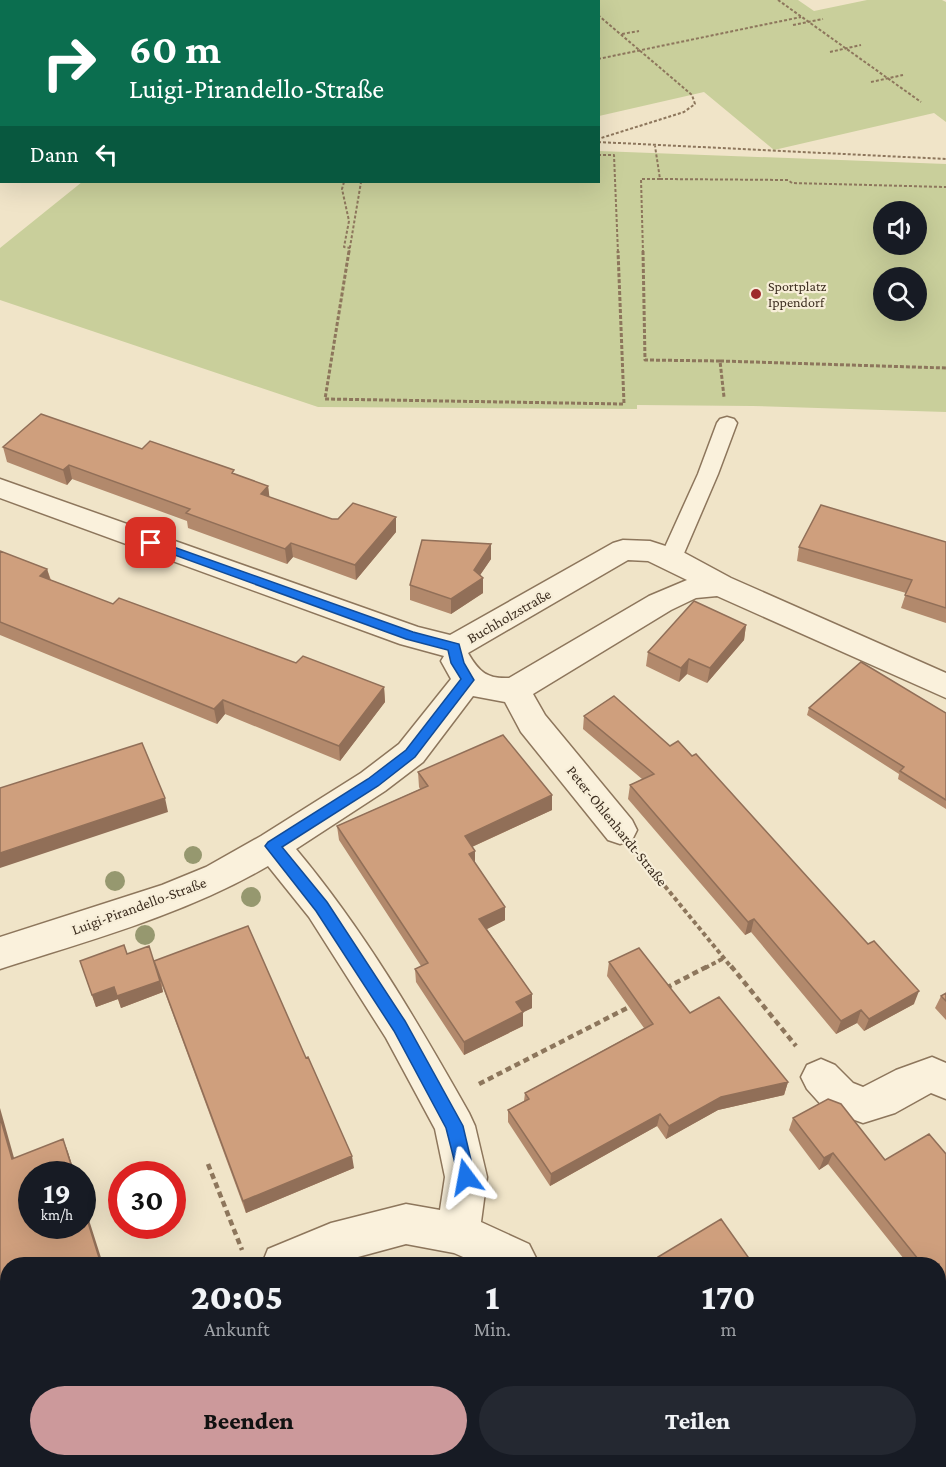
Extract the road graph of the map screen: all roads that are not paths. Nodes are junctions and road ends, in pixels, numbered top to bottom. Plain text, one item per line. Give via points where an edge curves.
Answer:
1 (728, 423) road end
2 (0, 488) edge
3 (671, 558) junction
4 (720, 585) junction
5 (454, 647) junction
6 (468, 680) junction
7 (946, 686) edge
8 (515, 690) junction
9 (620, 830) road end
10 (273, 846) junction
11 (0, 953) edge
12 (821, 1077) road end
13 (946, 1081) edge
14 (458, 1233) junction
15 (300, 1257) edge
16 (508, 1257) edge

1 - 3 lane
2 - 5 street via 411,636
3 - 4 street, Buchholzstraße
3 - 5 street, Buchholzstraße via 650,551 623,550
4 - 7 street, Buchholzstraße
4 - 8 street via 690,589 660,603
5 - 6 street, Buchholzstraße via 457,663
6 - 8 street via 489,691
6 - 10 street, Luigi-Pirandello-Straße via 411,753
8 - 9 street, Peter-Ohlenhardt-Straße via 533,723
10 - 11 street, Luigi-Pirandello-Straße via 219,877 175,895
10 - 14 street via 328,916 400,1026 454,1126 466,1177
12 - 13 street via 839,1096 863,1105 932,1076
14 - 15 street via 406,1224 331,1244
14 - 16 street

